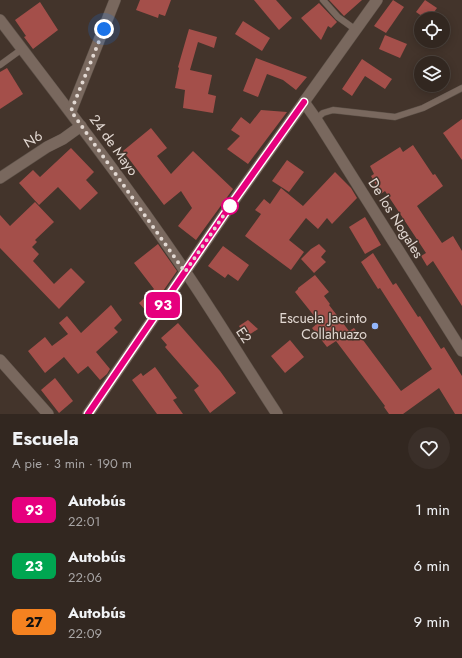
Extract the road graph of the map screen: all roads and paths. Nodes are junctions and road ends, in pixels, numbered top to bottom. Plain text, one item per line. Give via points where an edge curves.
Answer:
1 (115, 0) edge
2 (323, 0) edge
3 (377, 0) edge
4 (0, 20) edge
5 (356, 30) junction
6 (22, 49) junction
7 (0, 65) edge
8 (462, 88) edge
9 (305, 101) junction
10 (71, 111) junction
11 (316, 119) junction
12 (81, 126) junction
13 (0, 178) edge
14 (185, 272) junction
15 (462, 351) edge
16 (0, 360) edge
17 (48, 414) edge
18 (88, 414) edge
19 (277, 414) edge

1 - 10 street
2 - 5 lane via 338,17
3 - 5 street
4 - 6 street, 24 de Mayo
5 - 9 street
6 - 7 lane
6 - 10 street, 24 de Mayo
8 - 11 lane via 423,108 395,117 333,110 323,113
9 - 11 street, De los Nogales
9 - 14 street
10 - 12 street, 24 de Mayo
11 - 15 street, De los Nogales
12 - 13 street, N6
12 - 14 street, 24 de Mayo
14 - 18 street
14 - 19 street, E2
16 - 17 street

